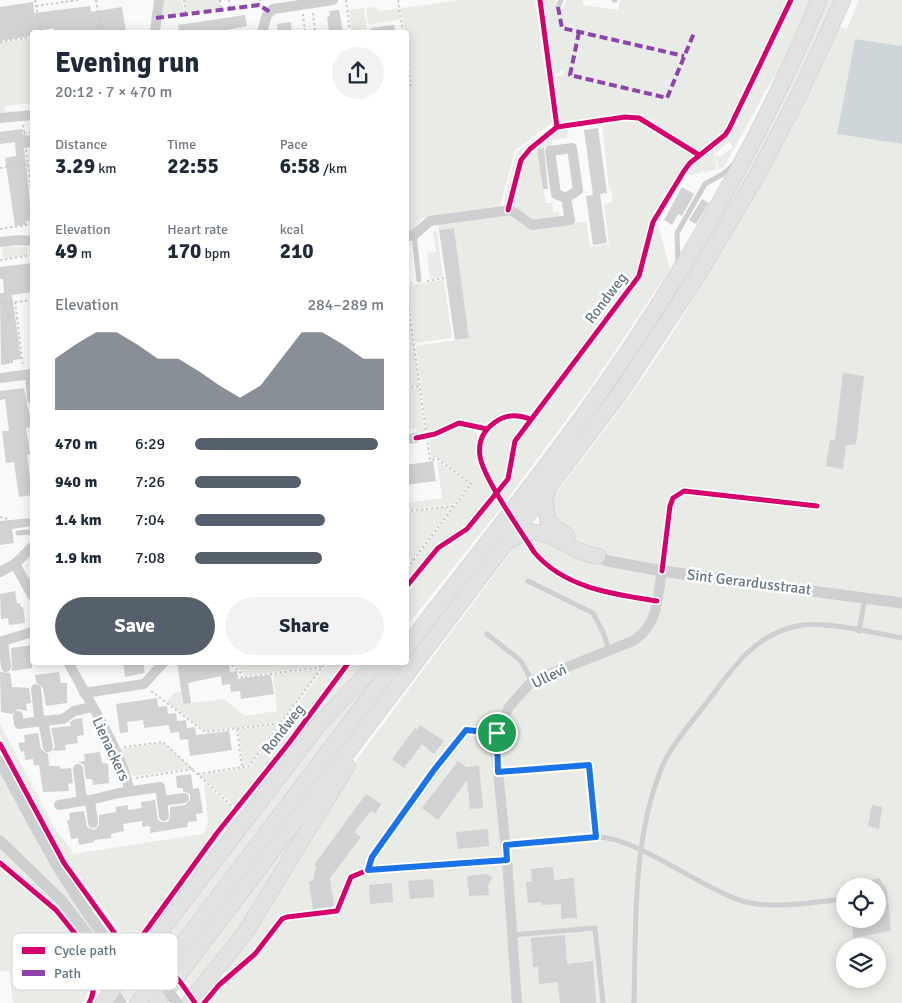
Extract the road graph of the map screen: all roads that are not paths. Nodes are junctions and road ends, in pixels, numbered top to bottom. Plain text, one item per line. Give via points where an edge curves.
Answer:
1 (158, 0) edge
2 (332, 0) edge
3 (561, 0) edge
4 (819, 0) edge
5 (843, 0) edge
6 (558, 7) dead end
7 (155, 30) edge
8 (263, 30) edge
9 (30, 115) edge
10 (0, 118) edge
11 (747, 152) junction
12 (566, 198) junction
13 (410, 236) edge
14 (30, 241) edge
15 (0, 242) edge
16 (679, 272) junction
17 (419, 280) dead end
18 (29, 374) edge
19 (0, 378) edge
20 (550, 486) junction
21 (30, 532) edge
22 (18, 533) road end
23 (504, 546) junction
24 (30, 550) edge
25 (598, 556) junction
26 (15, 564) junction
27 (662, 571) junction
28 (0, 572) edge
29 (528, 581) dead end
30 (30, 591) edge
31 (444, 598) junction
32 (865, 598) junction
33 (902, 603) edge
34 (409, 629) edge
35 (859, 631) junction
36 (30, 633) edge
37 (487, 634) dead end
38 (902, 638) edge
39 (1, 641) edge
40 (409, 644) edge
41 (608, 650) junction
42 (70, 665) edge
43 (161, 665) edge
44 (375, 665) edge
45 (394, 665) edge
46 (6, 667) dead end
47 (532, 681) junction
48 (36, 689) dead end
49 (84, 693) junction
50 (92, 707) junction
51 (18, 716) dead end
52 (44, 721) junction
53 (367, 726) junction
54 (497, 733) junction
55 (48, 747) dead end
56 (0, 761) edge
57 (78, 769) dead end
58 (498, 772) junction
59 (130, 791) junction
60 (184, 798) dead end
61 (86, 800) junction
62 (162, 801) junction
63 (59, 805) dead end
64 (164, 816) dead end
65 (93, 823) dead end
66 (596, 837) junction
67 (0, 841) edge
68 (506, 845) junction
69 (640, 850) junction
70 (507, 860) junction
71 (836, 900) edge
72 (86, 933) edge
73 (103, 933) edge
74 (163, 933) edge
75 (512, 935) junction
76 (178, 950) edge
77 (178, 975) edge
78 (148, 990) edge
79 (167, 990) edge
80 (168, 990) edge
81 (138, 1003) edge
82 (157, 1003) edge
83 (177, 1003) edge
84 (189, 1003) edge
85 (517, 1003) edge
86 (603, 1003) edge
87 (634, 1003) edge

1 - 7 street
2 - 8 street via 273,9 267,15
3 - 6 lane
4 - 11 main road
5 - 20 main road via 760,170 698,275 620,393
9 - 10 street
11 - 16 main road
11 - 16 lane via 723,174 705,184 677,233
12 - 12 street via 578,190 572,148 550,152 556,194
12 - 13 street via 570,220 532,225 511,210 430,221
13 - 17 lane
14 - 15 street
16 - 31 main road via 588,410
18 - 19 street
20 - 23 main road
20 - 25 main road via 545,501 548,522
21 - 22 lane
23 - 25 main road via 518,535 536,530 585,555
23 - 53 main road
24 - 26 street
25 - 27 street, Sint Gerardusstraat via 608,561
26 - 28 street
26 - 30 street
27 - 32 street, Sint Gerardusstraat
27 - 41 street, Ullevi via 654,619 647,631 633,641
29 - 41 lane via 593,613
31 - 34 main road
31 - 40 main road
32 - 33 street, Sint Gerardusstraat
32 - 35 lane
35 - 38 lane
35 - 69 lane via 799,625 765,639 743,654 662,766 649,802
36 - 39 street
37 - 47 lane via 521,662
39 - 46 street
41 - 47 street, Ullevi
42 - 49 street, Lienackers
43 - 49 street via 144,684
44 - 74 main road via 320,723
45 - 76 main road
47 - 54 street, Ullevi via 509,707
48 - 52 street via 39,717
49 - 50 street, Lienackers
50 - 52 street, Lienackers via 74,711 64,719
50 - 59 street, Lienackers via 128,778
51 - 52 street, Lienackers via 19,724
52 - 55 street
53 - 77 main road
53 - 84 main road via 327,800 245,933
54 - 58 street, Ullevi
54 - 70 street via 466,730 372,857 368,870
56 - 73 street via 56,866
57 - 61 street
58 - 66 lane via 589,765
58 - 68 street, Ullevi
59 - 61 street, Lienackers
59 - 62 street, Lienackers via 160,787
60 - 62 street
61 - 63 street, Lienackers
61 - 65 street
62 - 64 street
66 - 68 lane
66 - 69 lane via 608,837
67 - 72 street via 62,901
68 - 70 street, Ullevi
69 - 71 lane via 742,901 786,904
69 - 87 lane
70 - 75 street, Ullevi
75 - 85 street, Ullevi
75 - 86 lane via 595,928
78 - 81 main road
79 - 82 main road
80 - 83 street, bridge

